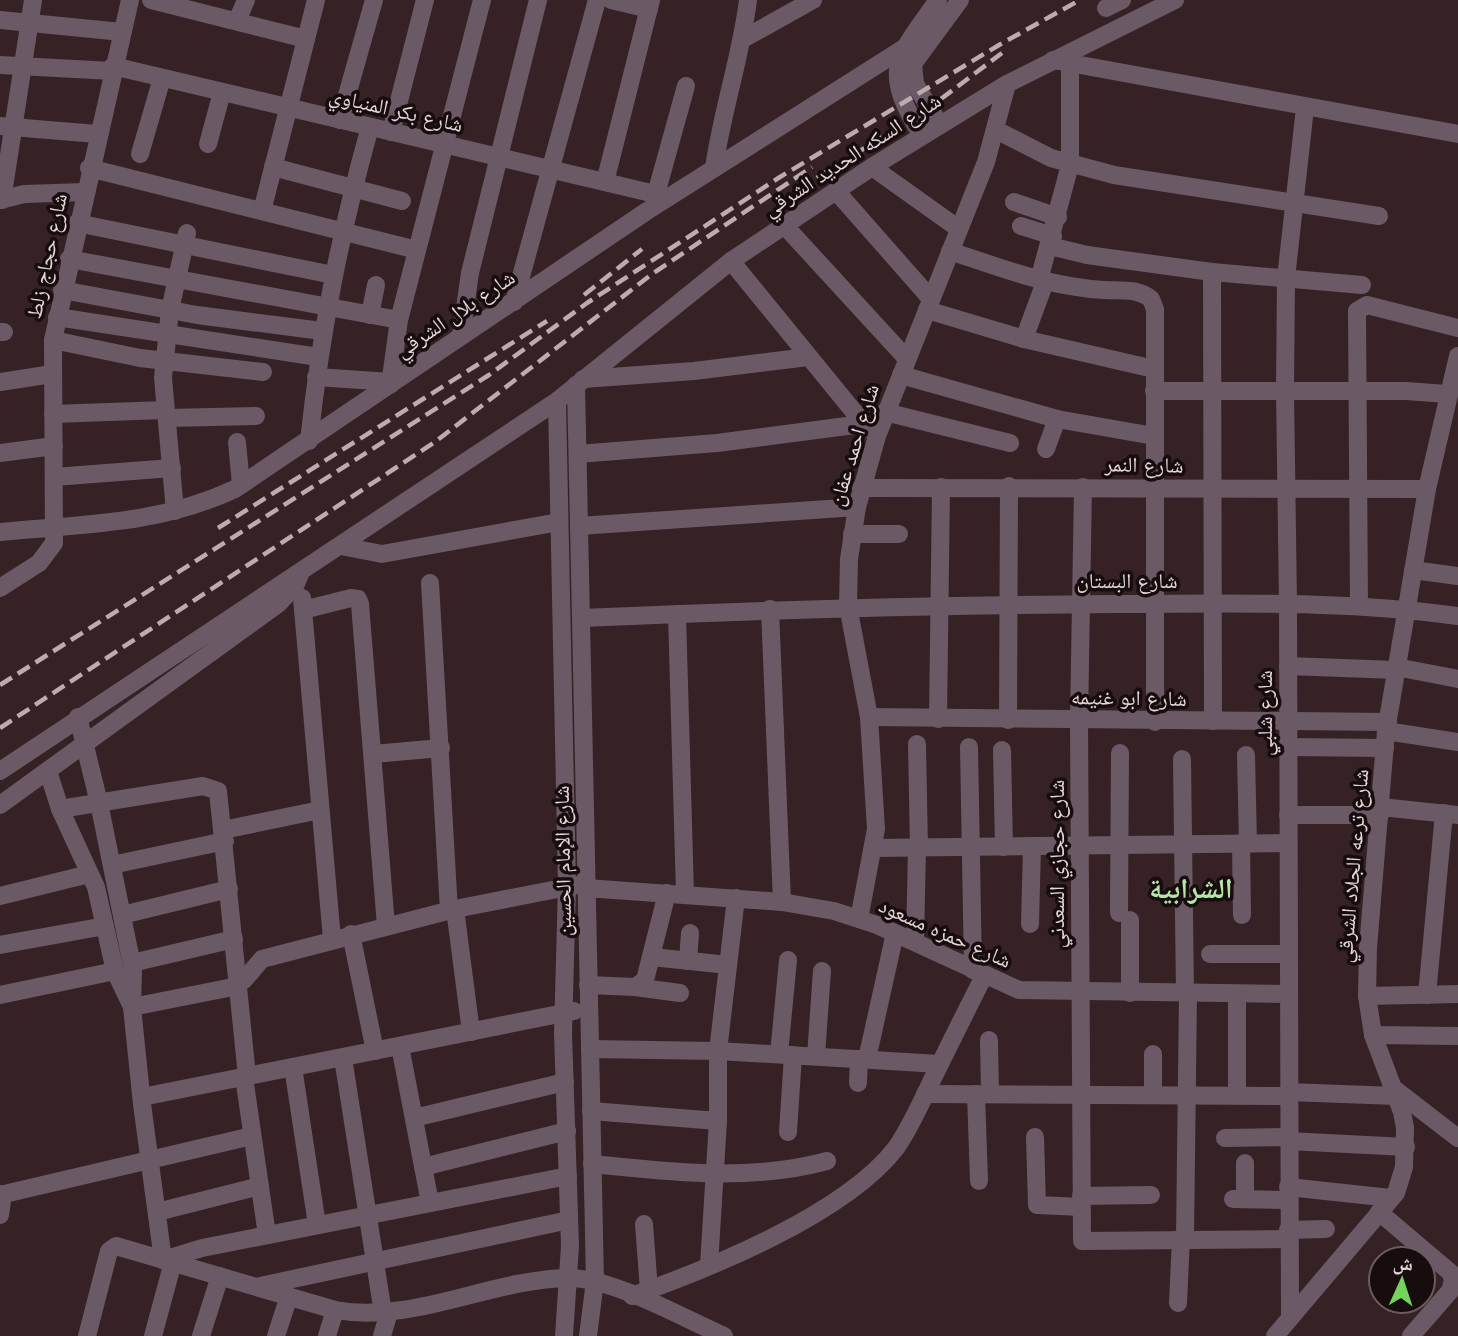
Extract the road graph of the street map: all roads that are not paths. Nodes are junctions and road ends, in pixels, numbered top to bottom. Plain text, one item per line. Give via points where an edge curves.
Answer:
1 (33, 0) edge
2 (130, 0) edge
3 (151, 0) edge
4 (246, 0) edge
5 (316, 0) edge
6 (374, 0) edge
7 (425, 0) edge
8 (482, 0) edge
9 (538, 0) edge
10 (597, 0) edge
11 (611, 0) edge
12 (748, 0) edge
13 (813, 0) edge
14 (938, 0) edge
15 (960, 0) edge
16 (1175, 0) edge
17 (650, 4) edge
18 (0, 20) edge
19 (237, 21) junction
20 (30, 22) junction
21 (122, 32) junction
22 (306, 39) junction
23 (743, 40) junction
24 (904, 48) junction
25 (1062, 62) junction
26 (0, 65) edge
27 (23, 66) junction
28 (113, 69) junction
29 (162, 78) junction
30 (1007, 84) junction
31 (686, 86) dead end
32 (222, 92) junction
33 (288, 107) junction
34 (1305, 108) junction
35 (340, 120) junction
36 (940, 125) junction
37 (7, 127) edge
38 (370, 127) junction
39 (996, 130) junction
40 (391, 132) junction
41 (97, 134) junction
42 (1458, 134) edge
43 (922, 136) junction
44 (208, 144) dead end
45 (444, 144) junction
46 (140, 154) dead end
47 (499, 157) junction
48 (1070, 164) junction
49 (273, 167) junction
50 (872, 167) junction
51 (89, 168) junction
52 (714, 168) junction
53 (550, 170) junction
54 (605, 182) junction
55 (353, 188) junction
56 (836, 191) junction
57 (84, 192) junction
58 (662, 196) junction
59 (1, 200) edge
60 (402, 201) dead end
61 (1014, 202) dead end
62 (1295, 202) junction
63 (262, 211) junction
64 (1379, 215) dead end
65 (1058, 217) junction
66 (77, 223) junction
67 (784, 226) junction
68 (1021, 226) dead end
69 (959, 229) junction
70 (341, 231) junction
71 (185, 239) junction
72 (1051, 241) junction
73 (416, 250) junction
74 (950, 251) junction
75 (69, 259) junction
76 (731, 261) junction
77 (1212, 272) junction
78 (333, 275) junction
79 (1286, 278) junction
80 (176, 279) junction
81 (1042, 281) junction
82 (376, 285) dead end
83 (1362, 285) dead end
84 (62, 290) junction
85 (514, 302) junction
86 (929, 305) junction
87 (327, 307) junction
88 (170, 310) junction
89 (370, 315) junction
90 (57, 317) junction
91 (399, 320) junction
92 (1458, 328) edge
93 (322, 331) junction
94 (166, 334) junction
95 (461, 336) junction
96 (1024, 339) junction
97 (53, 340) junction
98 (1458, 356) edge
99 (318, 357) junction
100 (808, 357) junction
101 (164, 361) junction
102 (904, 367) junction
103 (1154, 369) junction
104 (263, 372) dead end
105 (52, 374) junction
106 (316, 377) junction
107 (0, 382) edge
108 (579, 382) junction
109 (390, 383) junction
110 (1154, 391) junction
111 (1213, 391) junction
112 (1285, 391) junction
113 (1357, 391) junction
114 (1447, 394) junction
115 (557, 401) junction
116 (885, 412) junction
117 (53, 414) junction
118 (166, 414) junction
119 (256, 416) dead end
120 (1057, 419) junction
121 (1450, 426) edge
122 (869, 430) junction
123 (1154, 436) junction
124 (309, 441) junction
125 (237, 442) dead end
126 (1010, 443) dead end
127 (54, 446) junction
128 (1046, 449) dead end
129 (0, 453) edge
130 (578, 454) junction
131 (173, 468) junction
132 (54, 478) junction
133 (241, 485) junction
134 (1009, 486) junction
135 (941, 487) junction
136 (1083, 487) junction
137 (861, 488) junction
138 (1154, 488) junction
139 (1212, 488) junction
140 (1287, 489) junction
141 (1359, 489) junction
142 (1427, 489) junction
143 (857, 507) junction
144 (175, 512) junction
145 (559, 522) junction
146 (579, 526) junction
147 (55, 527) junction
148 (0, 532) edge
149 (852, 534) junction
150 (899, 534) dead end
151 (341, 546) junction
152 (1413, 570) junction
153 (300, 574) junction
154 (1458, 576) edge
155 (430, 583) dead end
156 (0, 588) edge
157 (1008, 604) junction
158 (1083, 604) junction
159 (1154, 604) junction
160 (1212, 604) junction
161 (1288, 604) junction
162 (1359, 604) junction
163 (939, 605) junction
164 (848, 606) junction
165 (1406, 608) junction
166 (770, 609) junction
167 (303, 610) junction
168 (677, 614) junction
169 (1458, 616) edge
170 (582, 618) junction
171 (1288, 666) junction
172 (1396, 669) junction
173 (1458, 679) edge
174 (78, 717) junction
175 (869, 717) junction
176 (938, 719) junction
177 (1008, 720) junction
178 (1079, 720) junction
179 (1213, 721) junction
180 (1287, 721) junction
181 (1154, 722) junction
182 (1387, 734) junction
183 (1458, 743) edge
184 (917, 744) dead end
185 (84, 745) junction
186 (970, 747) dead end
187 (1287, 747) junction
188 (440, 748) junction
189 (1002, 750) dead end
190 (1119, 753) dead end
191 (373, 754) junction
192 (1246, 755) dead end
193 (1182, 759) dead end
194 (0, 771) edge
195 (48, 771) junction
196 (99, 803) junction
197 (0, 805) edge
198 (60, 809) junction
199 (320, 810) junction
200 (1381, 811) junction
201 (1451, 814) edge
202 (1288, 815) junction
203 (224, 835) junction
204 (1288, 843) junction
205 (1244, 844) junction
206 (1118, 845) junction
207 (1183, 845) junction
208 (1032, 846) junction
209 (1080, 846) junction
210 (971, 847) junction
211 (1004, 847) junction
212 (874, 848) junction
213 (918, 848) junction
214 (111, 861) junction
215 (85, 869) junction
216 (567, 886) junction
217 (586, 886) junction
218 (229, 889) junction
219 (676, 893) junction
220 (0, 896) edge
221 (736, 898) junction
222 (782, 902) junction
223 (452, 910) junction
224 (122, 915) junction
225 (1242, 915) dead end
226 (859, 919) junction
227 (1030, 924) dead end
228 (105, 926) junction
229 (386, 926) junction
230 (690, 933) dead end
231 (895, 933) junction
232 (351, 934) junction
233 (234, 939) junction
234 (331, 939) junction
235 (915, 942) junction
236 (0, 945) edge
237 (1210, 954) dead end
238 (1287, 954) junction
239 (652, 957) junction
240 (788, 960) dead end
241 (688, 961) junction
242 (728, 965) junction
243 (124, 967) junction
244 (822, 971) dead end
245 (978, 973) junction
246 (238, 984) junction
247 (588, 985) junction
248 (635, 987) junction
249 (680, 993) dead end
250 (1080, 993) junction
251 (1130, 993) junction
252 (1186, 994) junction
253 (1237, 994) junction
254 (1287, 994) junction
255 (1458, 994) edge
256 (0, 995) edge
257 (1427, 995) junction
258 (1367, 996) junction
259 (132, 1007) junction
260 (589, 1008) junction
261 (563, 1014) junction
262 (471, 1032) junction
263 (1373, 1035) junction
264 (1458, 1036) edge
265 (989, 1040) dead end
266 (400, 1046) junction
267 (590, 1049) junction
268 (374, 1051) junction
269 (718, 1051) junction
270 (786, 1054) junction
271 (1153, 1055) dead end
272 (816, 1056) junction
273 (343, 1058) junction
274 (863, 1059) junction
275 (940, 1063) junction
276 (293, 1068) junction
277 (246, 1077) junction
278 (565, 1082) junction
279 (858, 1083) dead end
280 (1394, 1092) junction
281 (1079, 1093) junction
282 (1153, 1093) junction
283 (1186, 1093) junction
284 (925, 1094) junction
285 (983, 1094) junction
286 (1237, 1094) junction
287 (1288, 1094) junction
288 (142, 1097) junction
289 (591, 1111) junction
290 (414, 1118) junction
291 (718, 1121) junction
292 (566, 1131) junction
293 (789, 1132) dead end
294 (252, 1136) junction
295 (1035, 1137) dead end
296 (1225, 1138) dead end
297 (1458, 1138) edge
298 (1288, 1139) junction
299 (1406, 1147) junction
300 (150, 1159) junction
301 (827, 1161) dead end
302 (1245, 1163) dead end
303 (592, 1164) junction
304 (423, 1167) junction
305 (714, 1175) junction
306 (568, 1176) junction
307 (979, 1181) dead end
308 (260, 1186) junction
309 (1288, 1193) junction
310 (2, 1194) edge
311 (1151, 1195) dead end
312 (1081, 1202) junction
313 (430, 1203) junction
314 (1385, 1205) junction
315 (157, 1212) junction
316 (0, 1215) edge
317 (368, 1215) junction
318 (569, 1220) junction
319 (644, 1224) dead end
320 (317, 1225) junction
321 (1326, 1228) dead end
322 (1289, 1234) junction
323 (267, 1235) junction
324 (1183, 1238) junction
325 (168, 1261) junction
326 (375, 1262) junction
327 (709, 1265) junction
328 (220, 1276) junction
329 (569, 1278) junction
330 (595, 1282) junction
331 (260, 1286) junction
332 (641, 1293) junction
333 (289, 1296) junction
334 (1178, 1303) dead end
335 (335, 1310) junction
336 (386, 1313) junction
337 (1290, 1318) junction
338 (87, 1336) edge
339 (153, 1336) edge
340 (201, 1336) edge
341 (276, 1336) edge
342 (327, 1336) edge
343 (382, 1336) edge
344 (564, 1336) edge
345 (588, 1336) edge
346 (724, 1336) edge
347 (1275, 1336) edge
348 (1411, 1336) edge

1 - 20 street
2 - 21 street, شارع حجاج زلط
3 - 19 street
4 - 19 street
5 - 22 street
6 - 35 street
7 - 40 street
8 - 45 street
9 - 47 street
10 - 53 street
11 - 17 street
12 - 23 street
13 - 23 street
14 - 24 street
15 - 36 street via 916,57 912,70 915,84
16 - 25 street, شارع السكه الحديد الشرقي
17 - 54 street
18 - 20 street
19 - 22 street
20 - 21 street
20 - 27 street
21 - 28 street, شارع حجاج زلط
22 - 33 street
23 - 52 street via 721,121
24 - 43 street via 898,89
24 - 52 street, شارع بلال الشرقي
25 - 30 street, شارع السكه الحديد الشرقي
25 - 34 street
25 - 48 street
26 - 27 street, شارع بكر المنياوي
27 - 28 street, شارع بكر المنياوي
27 - 37 street
28 - 29 street, شارع بكر المنياوي
28 - 41 street, شارع حجاج زلط
29 - 32 street, شارع بكر المنياوي
29 - 46 street
30 - 36 street, شارع السكه الحديد الشرقي
30 - 39 street, شارع احمد عفان
31 - 58 street
32 - 33 street, شارع بكر المنياوي
32 - 44 street
33 - 35 street, شارع بكر المنياوي
33 - 49 street
34 - 42 street
34 - 62 street, شارع شلبي
35 - 38 street, شارع بكر المنياوي
36 - 43 street, شارع السكه الحديد الشرقي
37 - 41 street
37 - 59 street
38 - 40 street, شارع بكر المنياوي
38 - 55 street
39 - 48 street
39 - 69 street, شارع احمد عفان
40 - 45 street, شارع بكر المنياوي
41 - 51 street, شارع حجاج زلط
43 - 50 street, شارع السكه الحديد الشرقي
45 - 47 street, شارع بكر المنياوي
45 - 73 street
47 - 53 street, شارع بكر المنياوي
47 - 95 street via 470,273
48 - 62 street
48 - 65 street
49 - 55 street
49 - 63 street
50 - 56 street, شارع السكه الحديد الشرقي
50 - 69 street
51 - 57 street, شارع حجاج زلط
51 - 63 street
52 - 58 street, شارع بلال الشرقي
53 - 54 street, شارع بكر المنياوي
53 - 85 street
54 - 58 street, شارع بكر المنياوي
55 - 60 street
55 - 70 street
56 - 67 street, شارع السكه الحديد الشرقي
56 - 86 street
57 - 59 street via 24,194
57 - 66 street, شارع حجاج زلط
58 - 85 street, شارع بلال الشرقي
61 - 65 street
62 - 64 street
62 - 79 street, شارع شلبي
63 - 70 street
65 - 72 street
66 - 71 street
66 - 75 street, شارع حجاج زلط
67 - 76 street, شارع السكه الحديد الشرقي
67 - 102 street
68 - 72 street
69 - 74 street, شارع احمد عفان
70 - 73 street
70 - 78 street
71 - 78 street
71 - 80 street
72 - 77 street via 1087,256
72 - 81 street
73 - 91 street
74 - 81 street
74 - 86 street, شارع احمد عفان
75 - 80 street
75 - 84 street, شارع حجاج زلط
76 - 100 street
76 - 108 street, شارع السكه الحديد الشرقي
77 - 79 street
77 - 111 street
78 - 87 street
79 - 83 street
79 - 112 street, شارع شلبي
80 - 87 street
80 - 88 street
81 - 96 street
81 - 103 street via 1143,293 1151,299 1155,309
82 - 89 street
84 - 88 street
84 - 90 street, شارع حجاج زلط
85 - 95 street, شارع بلال الشرقي
86 - 96 street
86 - 102 street, شارع احمد عفان
87 - 89 street
87 - 93 street
88 - 93 street
88 - 94 street
89 - 91 street
90 - 94 street
90 - 97 street, شارع حجاج زلط
91 - 109 street
92 - 113 street via 1367,305 1359,307
93 - 99 street
94 - 99 street
94 - 101 street
95 - 109 street, شارع بلال الشرقي
96 - 103 street
97 - 101 street
97 - 105 street, شارع حجاج زلط
98 - 114 street, شارع ترعه الجلاد الشرقي
99 - 106 street
100 - 108 street
100 - 122 street
101 - 104 street
101 - 118 street
102 - 116 street, شارع احمد عفان
102 - 120 street
103 - 110 street
105 - 107 street
105 - 117 street, شارع حجاج زلط
106 - 109 street
106 - 124 street
108 - 115 street, شارع السكه الحديد الشرقي
108 - 130 street, شارع الإمام الحسين
109 - 124 street, شارع بلال الشرقي
110 - 111 street
110 - 123 street
111 - 112 street
111 - 139 street
112 - 113 street
112 - 140 street, شارع شلبي
113 - 114 street
113 - 141 street
114 - 121 street, شارع ترعه الجلاد الشرقي
115 - 145 street, شارع الإمام الحسين
115 - 151 street, شارع السكه الحديد الشرقي
116 - 122 street, شارع احمد عفان
116 - 126 street
117 - 118 street
117 - 127 street, شارع حجاج زلط
118 - 119 street
118 - 131 street
120 - 123 street
120 - 128 street
121 - 142 street, شارع ترعه الجلاد الشرقي
122 - 130 street
122 - 137 street, شارع احمد عفان
123 - 138 street
124 - 133 street, شارع بلال الشرقي
125 - 133 street
127 - 129 street
127 - 132 street, شارع حجاج زلط
130 - 146 street, شارع الإمام الحسين
131 - 132 street
131 - 144 street
132 - 147 street, شارع حجاج زلط
133 - 144 street, شارع بلال الشرقي
134 - 135 street, شارع النمر
134 - 136 street, شارع النمر
134 - 157 street
135 - 137 street, شارع النمر
135 - 163 street
136 - 138 street, شارع النمر
136 - 158 street, شارع حجازي السعدني
137 - 143 street, شارع احمد عفان
138 - 139 street, شارع النمر
138 - 159 street
139 - 140 street, شارع النمر
139 - 160 street
140 - 141 street, شارع النمر
140 - 161 street, شارع شلبي
141 - 142 street, شارع النمر
141 - 162 street
142 - 152 street, شارع ترعه الجلاد الشرقي
143 - 146 street
143 - 149 street, شارع احمد عفان
144 - 147 street, شارع بلال الشرقي via 116,523
145 - 151 street via 382,554
145 - 216 street, شارع الإمام الحسين
146 - 170 street, شارع الإمام الحسين
147 - 148 street, شارع بلال الشرقي
147 - 156 street via 54,543 46,557
149 - 150 street
149 - 164 street, شارع احمد عفان
151 - 153 street, شارع السكه الحديد الشرقي
152 - 154 street
152 - 165 street, شارع ترعه الجلاد الشرقي
153 - 167 street
153 - 174 street via 270,589
153 - 185 street via 278,604
155 - 188 street
157 - 158 street, شارع البستان
157 - 163 street, شارع البستان
157 - 177 street
158 - 159 street, شارع البستان
158 - 178 street, شارع حجازي السعدني
159 - 160 street, شارع البستان
159 - 181 street
160 - 161 street, شارع البستان
160 - 179 street
161 - 162 street, شارع البستان
161 - 171 street, شارع شلبي
162 - 165 street, شارع البستان
163 - 164 street, شارع البستان
163 - 176 street
164 - 166 street, شارع البستان
164 - 175 street, شارع احمد عفان
165 - 169 street, شارع البستان
165 - 172 street, شارع ترعه الجلاد الشرقي
166 - 168 street, شارع البستان
166 - 222 street
167 - 191 street via 358,599
167 - 199 street
168 - 170 street, شارع البستان
168 - 219 street
170 - 217 street, شارع الإمام الحسين
171 - 172 street
171 - 180 street, شارع شلبي
172 - 173 street
172 - 182 street, شارع ترعه الجلاد الشرقي
174 - 185 street
174 - 194 street
175 - 176 street, شارع ابو غنيمه
175 - 212 street, شارع احمد عفان via 876,795
176 - 177 street, شارع ابو غنيمه
177 - 178 street, شارع ابو غنيمه
178 - 181 street, شارع ابو غنيمه
178 - 209 street, شارع حجازي السعدني
179 - 180 street, شارع ابو غنيمه
179 - 181 street, شارع ابو غنيمه
180 - 182 street, شارع ابو غنيمه
180 - 187 street, شارع شلبي
182 - 183 street
182 - 187 street
182 - 200 street, شارع ترعه الجلاد الشرقي
184 - 213 street
185 - 195 street
185 - 196 street
186 - 210 street
187 - 202 street, شارع شلبي
188 - 191 street
188 - 223 street
189 - 211 street
190 - 206 street
191 - 229 street
192 - 205 street
193 - 207 street
195 - 197 street
195 - 198 street
196 - 198 street
196 - 203 street via 211,786 220,795
196 - 214 street
198 - 215 street
199 - 203 street
199 - 234 street
200 - 201 street
200 - 202 street
200 - 258 street, شارع ترعه الجلاد الشرقي via 1367,948
201 - 257 street
202 - 204 street, شارع شلبي
203 - 214 street
203 - 218 street
204 - 205 street
204 - 238 street, شارع شلبي
205 - 207 street
205 - 225 street
206 - 207 street
206 - 209 street
206 - 251 street
207 - 252 street
208 - 209 street
208 - 211 street
208 - 227 street
209 - 250 street, شارع حجازي السعدني
210 - 211 street
210 - 213 street
210 - 245 street
212 - 213 street
212 - 226 street, شارع احمد عفان
213 - 235 street
214 - 215 street
214 - 224 street
215 - 220 street
215 - 228 street via 96,887
216 - 217 street, شارع حمزه مسعود
216 - 223 street, شارع حمزه مسعود
216 - 261 street, شارع الإمام الحسين
217 - 219 street, شارع حمزه مسعود
217 - 247 street, شارع الإمام الحسين
218 - 224 street
218 - 233 street
219 - 221 street, شارع حمزه مسعود
219 - 239 street
221 - 222 street, شارع حمزه مسعود
221 - 242 street
222 - 226 street, شارع حمزه مسعود
223 - 229 street, شارع حمزه مسعود
223 - 262 street
224 - 243 street
226 - 231 street, شارع حمزه مسعود
228 - 236 street
228 - 243 street
229 - 232 street, شارع حمزه مسعود
230 - 241 street
231 - 235 street, شارع حمزه مسعود
231 - 274 street
232 - 234 street, شارع حمزه مسعود
232 - 268 street
233 - 243 street
233 - 246 street
234 - 246 street, شارع حمزه مسعود via 261,959
235 - 245 street, شارع حمزه مسعود
237 - 238 street
238 - 254 street, شارع شلبي
239 - 241 street
239 - 248 street via 645,979
240 - 270 street
241 - 242 street
242 - 269 street
243 - 256 street
243 - 259 street
244 - 272 street
245 - 250 street, شارع حمزه مسعود via 1019,990
245 - 275 street
246 - 259 street
246 - 277 street
247 - 248 street
247 - 260 street, شارع الإمام الحسين
248 - 249 street
250 - 251 street, شارع حمزه مسعود
250 - 281 street, شارع حجازي السعدني
251 - 252 street, شارع حمزه مسعود
252 - 253 street, شارع حمزه مسعود
252 - 283 street
253 - 254 street, شارع حمزه مسعود
253 - 286 street
254 - 287 street, شارع شلبي
255 - 257 street
257 - 258 street
258 - 263 street, شارع ترعه الجلاد الشرقي
259 - 288 street
260 - 261 street
260 - 267 street, شارع الإمام الحسين
261 - 262 street
261 - 278 street, شارع الإمام الحسين
262 - 266 street
263 - 264 street
263 - 280 street, شارع ترعه الجلاد الشرقي
265 - 285 street
266 - 268 street
266 - 290 street
267 - 269 street
267 - 289 street, شارع الإمام الحسين
268 - 273 street
269 - 270 street
269 - 291 street
270 - 272 street
270 - 293 street
271 - 282 street
272 - 274 street
273 - 276 street
273 - 317 street
274 - 275 street
274 - 279 street
275 - 284 street
276 - 277 street
276 - 320 street
277 - 288 street
277 - 294 street
278 - 290 street
278 - 292 street, شارع الإمام الحسين
280 - 287 street
280 - 297 street
280 - 299 street, شارع ترعه الجلاد الشرقي via 1402,1112
281 - 282 street
281 - 285 street
281 - 312 street, شارع حجازي السعدني
282 - 283 street
283 - 286 street
283 - 324 street
284 - 285 street
284 - 327 street via 896,1147 873,1173 833,1202
285 - 307 street
286 - 287 street
287 - 298 street, شارع شلبي
288 - 300 street
289 - 291 street
289 - 303 street, شارع الإمام الحسين
290 - 304 street
291 - 305 street
292 - 304 street
292 - 306 street, شارع الإمام الحسين
294 - 300 street
294 - 308 street
295 - 312 street via 1037,1211
296 - 298 street
298 - 299 street
298 - 309 street, شارع شلبي
299 - 314 street, شارع ترعه الجلاد الشرقي via 1404,1167
300 - 310 street
300 - 315 street
301 - 305 street via 771,1172
302 - 309 street via 1239,1199
303 - 305 street
303 - 330 street, شارع الإمام الحسين
304 - 313 street
305 - 327 street
306 - 313 street
306 - 318 street, شارع الإمام الحسين
308 - 315 street
308 - 323 street
309 - 314 street
309 - 322 street, شارع شلبي
310 - 316 street
311 - 312 street
312 - 324 street, شارع حجازي السعدني via 1082,1241
313 - 317 street
314 - 337 street, شارع ترعه الجلاد الشرقي
314 - 348 street via 1451,1273 1453,1282
315 - 325 street
317 - 320 street
317 - 326 street
318 - 326 street
318 - 329 street, شارع الإمام الحسين
319 - 332 street
320 - 323 street
321 - 322 street
322 - 324 street
322 - 337 street, شارع شلبي
323 - 325 street via 202,1248
324 - 334 street
325 - 328 street
325 - 338 street via 111,1247
325 - 339 street
326 - 331 street
326 - 336 street
327 - 332 street
328 - 331 street
328 - 340 street
329 - 330 street
329 - 336 street
329 - 344 street, شارع الإمام الحسين
330 - 332 street
330 - 345 street, شارع الإمام الحسين
331 - 333 street
332 - 346 street
333 - 335 street
333 - 341 street
335 - 336 street
335 - 342 street
336 - 343 street
337 - 347 street, شارع ترعه الجلاد الشرقي

